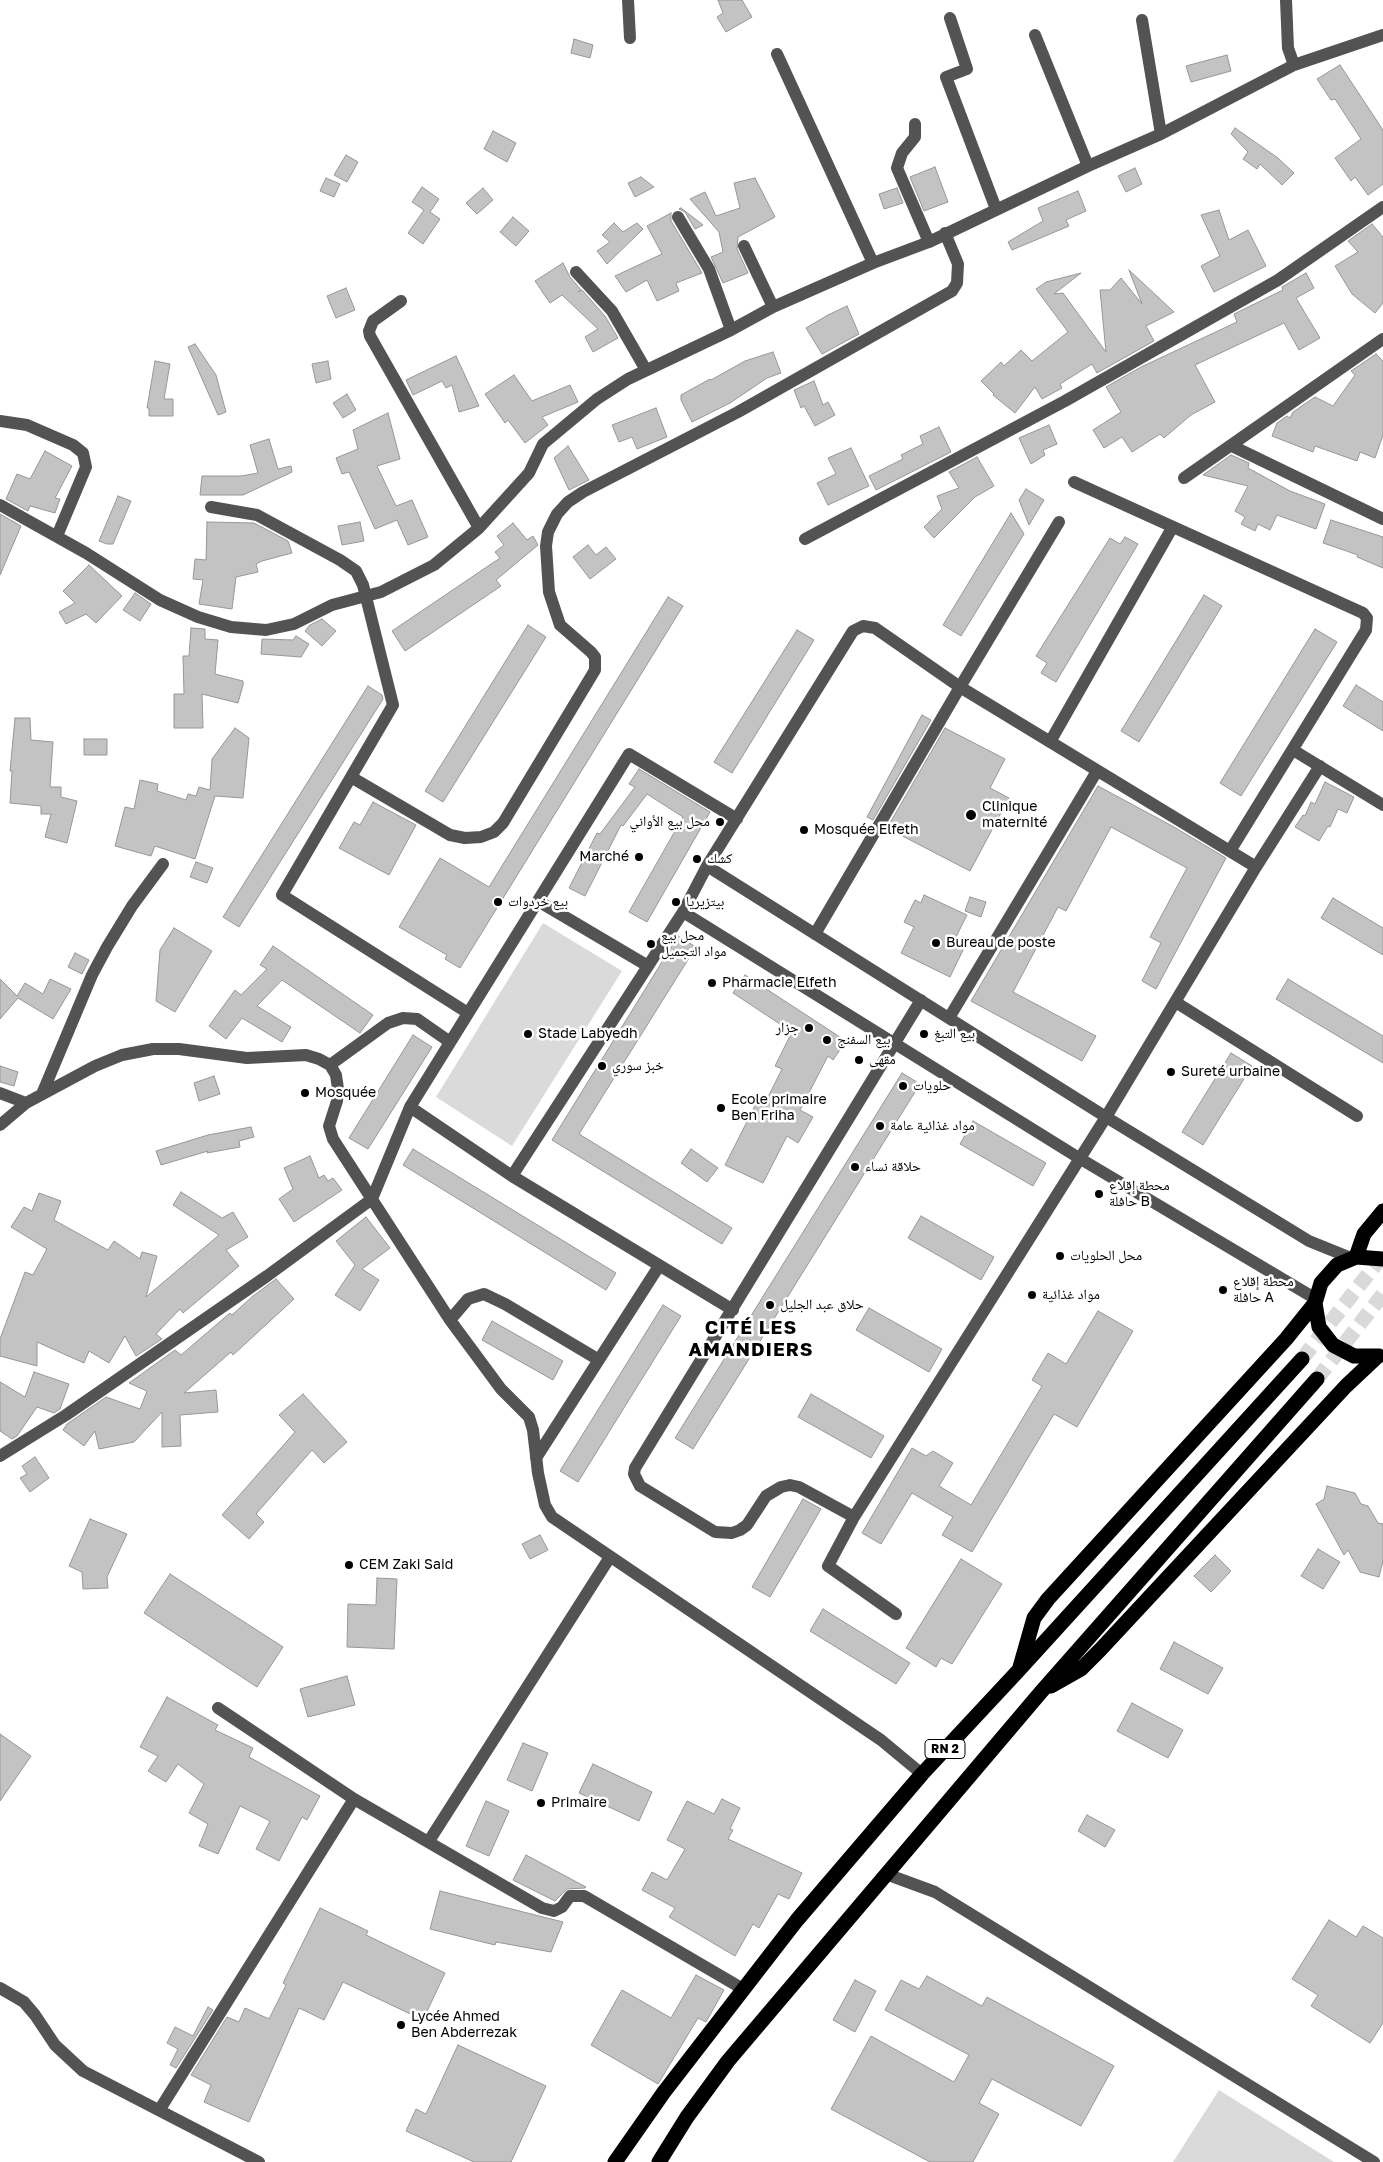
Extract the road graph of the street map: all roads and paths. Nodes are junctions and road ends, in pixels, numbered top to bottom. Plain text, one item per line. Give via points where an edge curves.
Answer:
1 (628, 0) edge
2 (1286, 0) edge
3 (950, 18) dead end
4 (1142, 20) dead end
5 (1035, 35) dead end
6 (1383, 35) edge
7 (630, 38) dead end
8 (777, 54) dead end
9 (1294, 66) junction
10 (915, 124) dead end
11 (1161, 134) junction
12 (1088, 166) junction
13 (1383, 207) edge
14 (996, 209) junction
15 (678, 217) dead end
16 (945, 233) junction
17 (929, 242) junction
18 (744, 246) dead end
19 (872, 263) junction
20 (576, 272) dead end
21 (401, 301) dead end
22 (774, 307) junction
23 (731, 330) junction
24 (1383, 339) edge
25 (646, 370) junction
26 (0, 421) edge
27 (1232, 446) junction
28 (1184, 478) dead end
29 (1074, 482) dead end
30 (0, 505) edge
31 (211, 507) dead end
32 (1383, 519) edge
33 (1059, 522) dead end
34 (479, 528) junction
35 (1172, 528) junction
36 (57, 536) junction
37 (805, 539) dead end
38 (365, 596) junction
39 (960, 687) junction
40 (1050, 742) junction
41 (1294, 750) junction
42 (1320, 766) junction
43 (1097, 771) junction
44 (351, 777) junction
45 (1383, 805) edge
46 (737, 820) junction
47 (1230, 851) junction
48 (163, 864) dead end
49 (707, 866) junction
50 (1256, 867) junction
51 (538, 901) junction
52 (683, 912) junction
53 (815, 934) junction
54 (648, 966) junction
55 (921, 1000) junction
56 (1177, 1003) junction
57 (468, 1013) junction
58 (950, 1018) junction
59 (450, 1042) junction
60 (895, 1044) junction
61 (330, 1065) junction
62 (0, 1093) edge
63 (42, 1094) junction
64 (26, 1103) junction
65 (410, 1107) junction
66 (1357, 1116) dead end
67 (1106, 1117) junction
68 (0, 1126) edge
69 (1079, 1158) junction
70 (512, 1176) junction
71 (372, 1199) junction
72 (1383, 1211) edge
73 (1354, 1257) junction
74 (1383, 1259) edge
75 (659, 1266) junction
76 (1316, 1301) junction
77 (733, 1310) junction
78 (450, 1320) junction
79 (1302, 1359) tunnel mouth
80 (1381, 1359) edge
81 (599, 1360) junction
82 (1316, 1379) tunnel mouth
83 (0, 1456) edge
84 (536, 1458) junction
85 (854, 1517) junction
86 (610, 1558) junction
87 (896, 1614) dead end
88 (1018, 1671) junction
89 (1041, 1692) junction
90 (218, 1708) dead end
91 (922, 1774) junction
92 (354, 1799) junction
93 (429, 1841) junction
94 (886, 1874) junction
95 (0, 1988) edge
96 (743, 1990) junction
97 (160, 2109) junction
98 (259, 2162) edge
99 (615, 2162) edge
100 (659, 2162) edge
101 (1374, 2162) edge

1 - 7 street
2 - 9 street via 1288,48
3 - 14 street via 967,69 946,77
4 - 11 street
5 - 12 street
6 - 9 street
8 - 19 street
9 - 11 street
10 - 17 street via 915,137 902,153 897,168
11 - 12 street
12 - 14 street
13 - 37 street via 1278,280 1065,400
14 - 16 street
15 - 23 street via 709,269
16 - 17 street
16 - 44 street via 958,264 957,283 952,290 738,412 583,492 557,514 548,532 546,546 549,592 560,625 595,657 595,670 503,823 494,832 481,837 450,835
17 - 19 street
18 - 22 street
19 - 22 street
20 - 25 street via 612,311
21 - 34 street via 373,321 370,336
22 - 23 street
23 - 25 street
24 - 27 street
25 - 34 street via 597,399 543,444 529,474
26 - 36 street via 27,425 83,453 86,466
27 - 28 street
27 - 32 street
29 - 35 street
30 - 36 street
31 - 38 street via 257,515 348,564 361,578
33 - 39 street
34 - 38 street via 434,566 381,592
35 - 40 street
35 - 41 street via 1363,613 1367,618 1366,630
36 - 38 street via 160,600 231,627 266,630 294,624 332,606
38 - 44 street via 393,705
39 - 40 street
39 - 46 street via 875,628 863,626 853,631
39 - 53 street
40 - 43 street
41 - 42 street
41 - 47 street
42 - 45 street
42 - 50 street
43 - 47 street
43 - 58 street
44 - 57 street via 282,895
46 - 49 street
46 - 51 street via 629,754
47 - 50 street
48 - 63 street via 132,906 92,975
49 - 52 street
49 - 53 street
50 - 56 street
51 - 54 street
51 - 57 street
52 - 54 street
52 - 60 street
53 - 55 street
54 - 70 street
55 - 58 street
55 - 60 street
56 - 66 street
56 - 67 street
57 - 59 street
58 - 67 street
59 - 61 street via 417,1019 403,1018 388,1023
59 - 65 street
60 - 69 street
60 - 77 street
61 - 63 street via 306,1055 247,1058 153,1049 95,1066
61 - 71 street via 336,1075 338,1089 329,1132
62 - 64 street
63 - 64 street
64 - 68 street
65 - 70 street
65 - 71 street
67 - 69 street
67 - 73 street via 1309,1241
69 - 76 street
69 - 85 street
70 - 75 street
71 - 78 street
71 - 83 street via 267,1276
72 - 73 highway via 1364,1234
73 - 74 highway
73 - 76 highway via 1337,1265 1325,1276
75 - 77 street
75 - 81 street
76 - 80 highway via 1319,1327 1334,1346 1354,1356
76 - 88 highway via 1048,1598 1034,1618
77 - 85 street via 637,1463 636,1480 640,1486 715,1532 732,1533 747,1525 766,1496 773,1490 790,1485 798,1486
78 - 81 street via 468,1299 484,1294
78 - 84 street via 501,1389 529,1417
79 - 88 highway, RN 2
80 - 89 highway via 1346,1386 1081,1669
81 - 84 street
82 - 89 highway, RN 2
84 - 86 street via 545,1505 552,1517
85 - 87 street via 828,1566
86 - 91 street via 881,1740
86 - 93 street
88 - 91 highway, RN 2
89 - 94 highway, RN 2
90 - 92 street
91 - 96 highway, RN 2 via 797,1920
92 - 93 street
92 - 97 street
93 - 96 street via 548,1910 558,1910 570,1896 584,1896
94 - 100 highway, RN 2 via 728,2061
94 - 101 street via 935,1892
95 - 97 street via 24,2002 55,2046 83,2071
96 - 99 highway, RN 2
97 - 98 street

